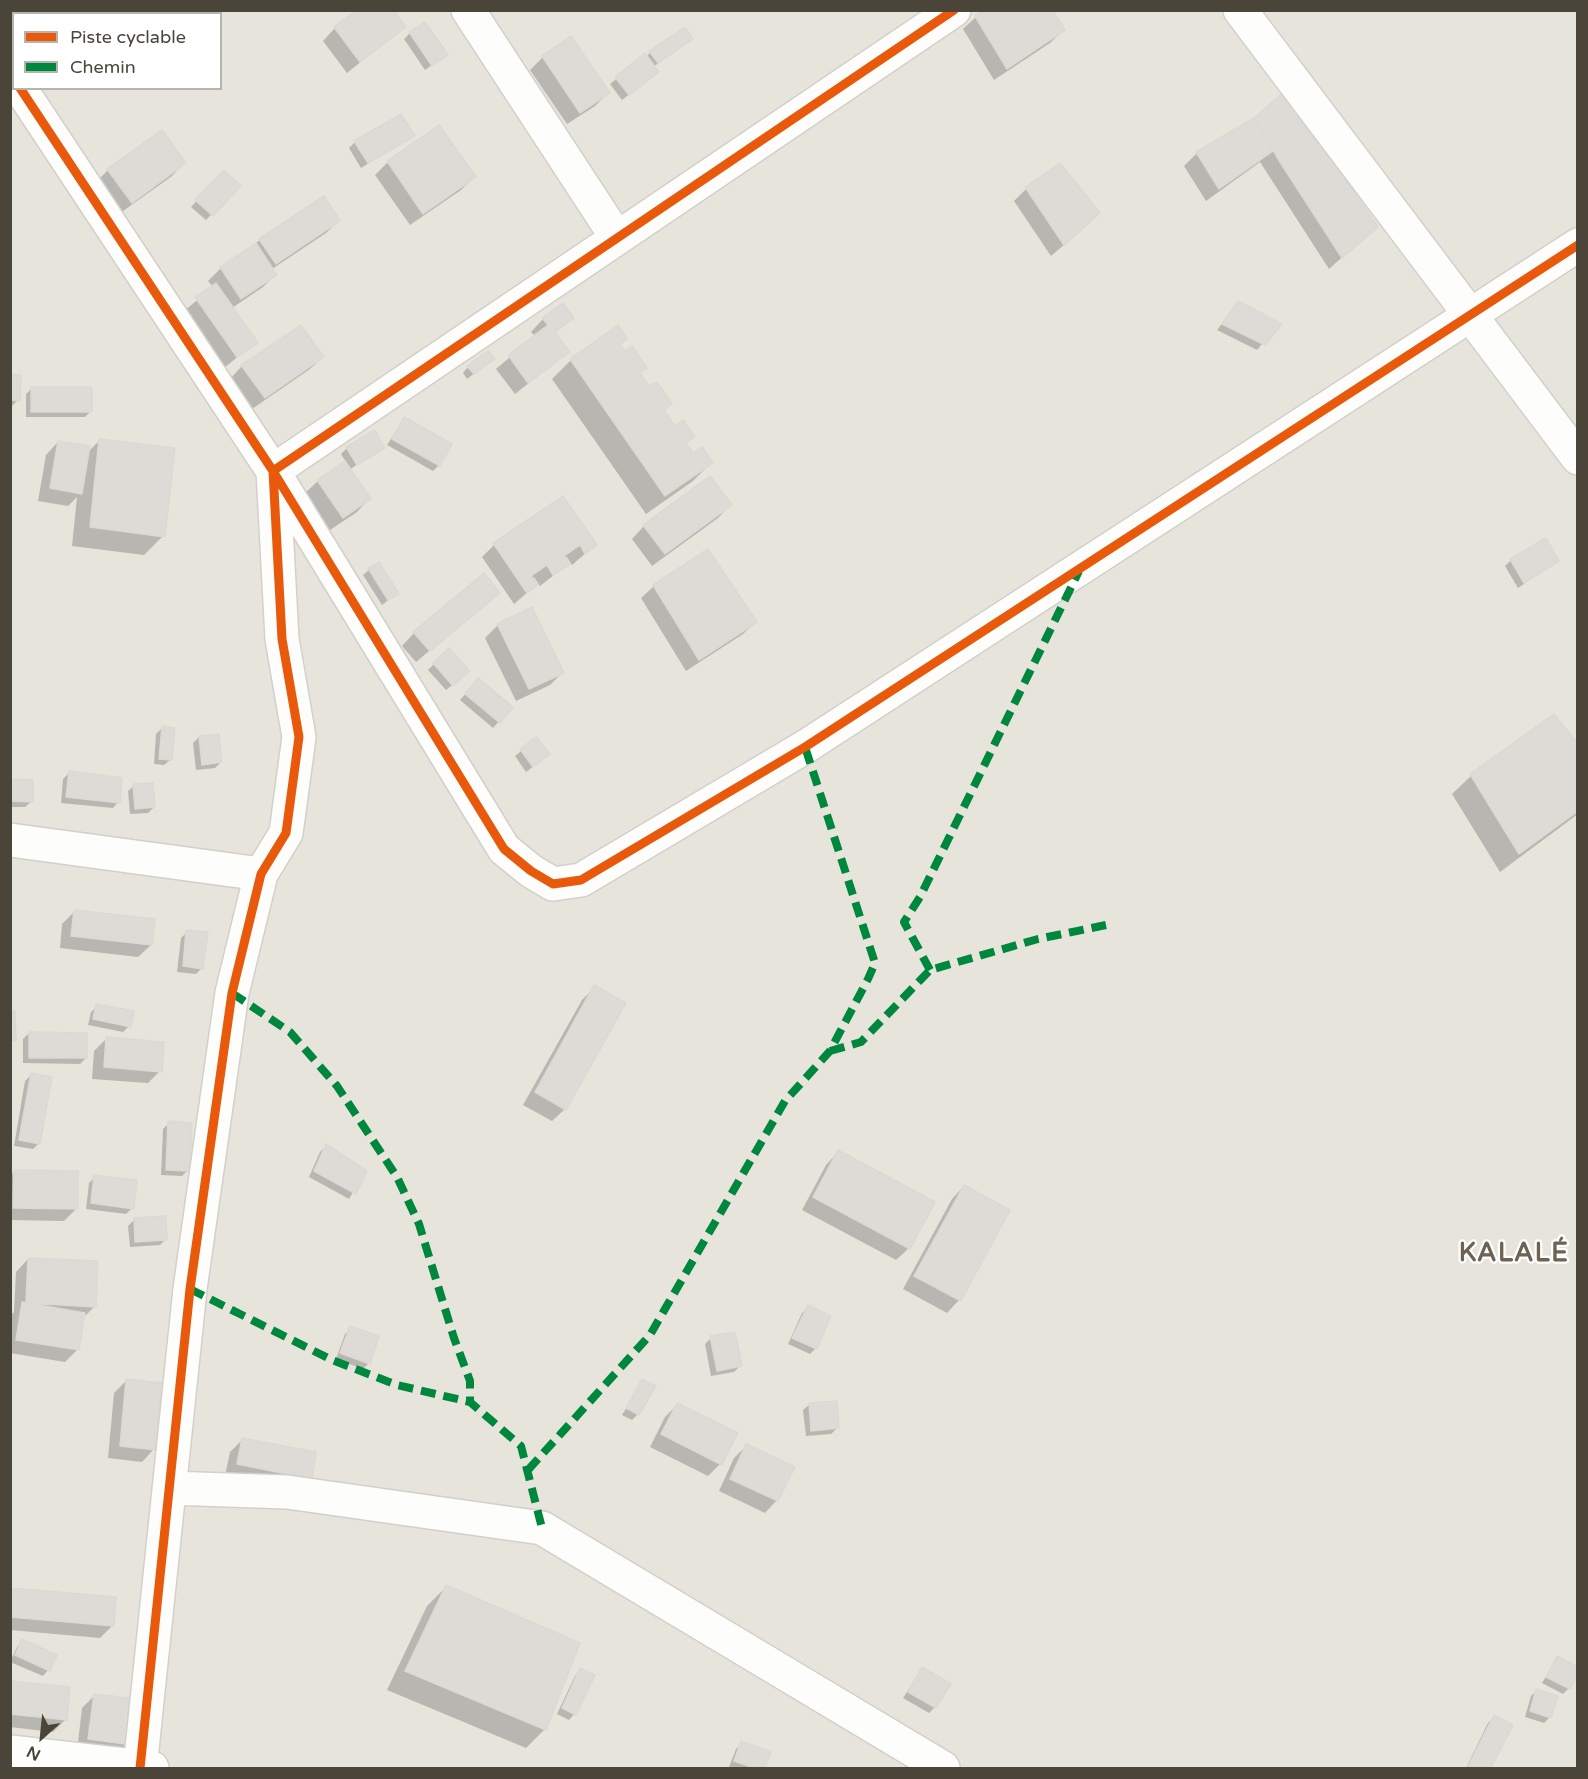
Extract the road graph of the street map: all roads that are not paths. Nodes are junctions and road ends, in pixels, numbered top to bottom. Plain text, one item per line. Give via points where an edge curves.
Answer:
1 (468, 10) edge
2 (954, 10) edge
3 (1239, 10) edge
4 (21, 90) edge
5 (617, 238) junction
6 (1578, 244) edge
7 (1469, 315) junction
8 (1578, 458) edge
9 (273, 471) junction
10 (10, 840) edge
11 (261, 874) junction
12 (169, 1488) junction
13 (10, 1752) edge
14 (144, 1768) edge
15 (943, 1768) edge

1 - 5 street
2 - 5 street
3 - 7 street
4 - 9 street
5 - 9 street
6 - 7 street
7 - 8 street
7 - 9 street via 805,747 581,880 553,884 504,849
9 - 11 street via 282,639 299,737 286,833
10 - 11 street
11 - 12 street via 232,993 190,1289
12 - 14 street
12 - 15 street via 287,1492 542,1528
13 - 14 street

